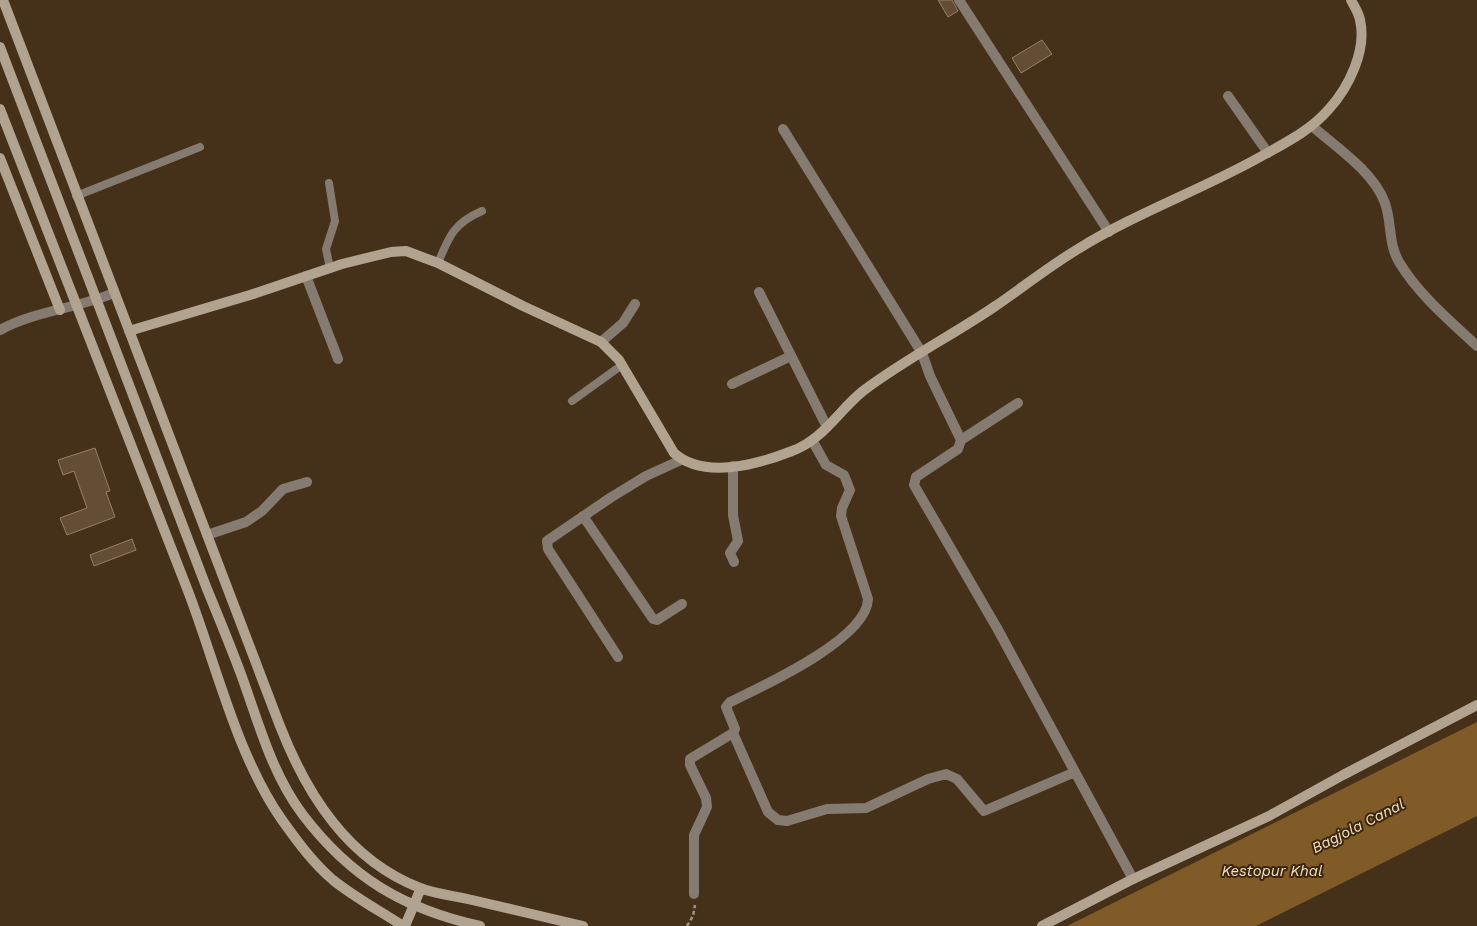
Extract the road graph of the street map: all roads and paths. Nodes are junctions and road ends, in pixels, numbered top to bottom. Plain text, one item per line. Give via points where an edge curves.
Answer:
1 (3, 0) edge
2 (959, 0) edge
3 (1350, 0) edge
4 (0, 47) edge
5 (1228, 96) dead end
6 (0, 108) edge
7 (1312, 126) junction
8 (783, 129) dead end
9 (200, 148) dead end
10 (1268, 153) junction
11 (0, 158) edge
12 (329, 183) dead end
13 (76, 196) junction
14 (482, 212) dead end
15 (1109, 232) junction
16 (438, 263) junction
17 (330, 268) junction
18 (306, 276) junction
19 (759, 292) dead end
20 (114, 293) junction
21 (97, 300) junction
22 (635, 304) dead end
23 (79, 306) junction
24 (60, 310) junction
25 (0, 330) edge
26 (129, 331) junction
27 (601, 342) junction
28 (1477, 346) edge
29 (922, 353) junction
30 (791, 356) junction
31 (338, 359) dead end
32 (622, 365) junction
33 (732, 384) dead end
34 (572, 401) dead end
35 (1018, 403) dead end
36 (828, 427) junction
37 (812, 440) junction
38 (961, 440) junction
39 (681, 460) junction
40 (733, 466) junction
41 (307, 482) dead end
42 (583, 516) junction
43 (207, 535) junction
44 (734, 562) dead end
45 (682, 604) dead end
46 (618, 657) dead end
47 (1477, 705) edge
48 (734, 733) junction
49 (1075, 772) junction
50 (1133, 879) junction
51 (421, 888) junction
52 (694, 894) joint
53 (413, 906) junction
54 (404, 926) edge
55 (480, 926) edge
56 (583, 926) edge
57 (687, 926) edge
58 (1042, 926) edge

1 - 13 street
2 - 15 street
3 - 7 street via 1360,19 1361,48 1344,88
4 - 21 street
5 - 10 street
6 - 23 street
7 - 10 street
7 - 28 street via 1365,173 1380,192 1386,206 1390,240 1399,261 1431,303
8 - 29 street
9 - 13 lane
10 - 15 street
11 - 24 street
12 - 17 lane via 335,221 326,249
13 - 20 street
14 - 16 lane via 457,226
15 - 29 street via 1057,262
16 - 17 street via 406,251 390,252
16 - 27 street
17 - 18 street
18 - 26 street
18 - 31 street
19 - 30 street
20 - 21 street
20 - 26 street
21 - 23 street
21 - 53 street via 242,676 262,736 282,781 301,813 343,860 388,894
22 - 27 street via 623,323
23 - 24 street
23 - 54 street via 236,727 263,787 280,818 316,863 335,881
24 - 25 street
26 - 43 street
27 - 32 street
29 - 36 street via 861,393
29 - 38 street
30 - 33 street
30 - 36 street
32 - 34 lane
32 - 39 street
35 - 38 street
36 - 37 street
37 - 40 street via 794,450
37 - 48 street via 826,465 844,476 850,490 841,516 868,599 868,608 860,621 808,661 730,702 726,707
38 - 49 street via 958,449 916,478 914,486
39 - 40 street via 688,464
39 - 42 street via 646,476
40 - 44 street via 733,514 738,541 730,553
41 - 43 street via 283,489 246,522
42 - 45 street via 653,619 657,620
42 - 46 street via 546,544
43 - 51 street via 289,750 312,795 343,836 361,853 392,874
47 - 50 street via 1269,816
48 - 49 street via 768,812 778,820 788,821 827,809 866,808 946,774 957,779 984,811
48 - 52 street via 690,759 707,807 694,835
49 - 50 street
50 - 58 street
51 - 53 street
51 - 56 street
52 - 57 path via 693,916
53 - 54 street
53 - 55 street

